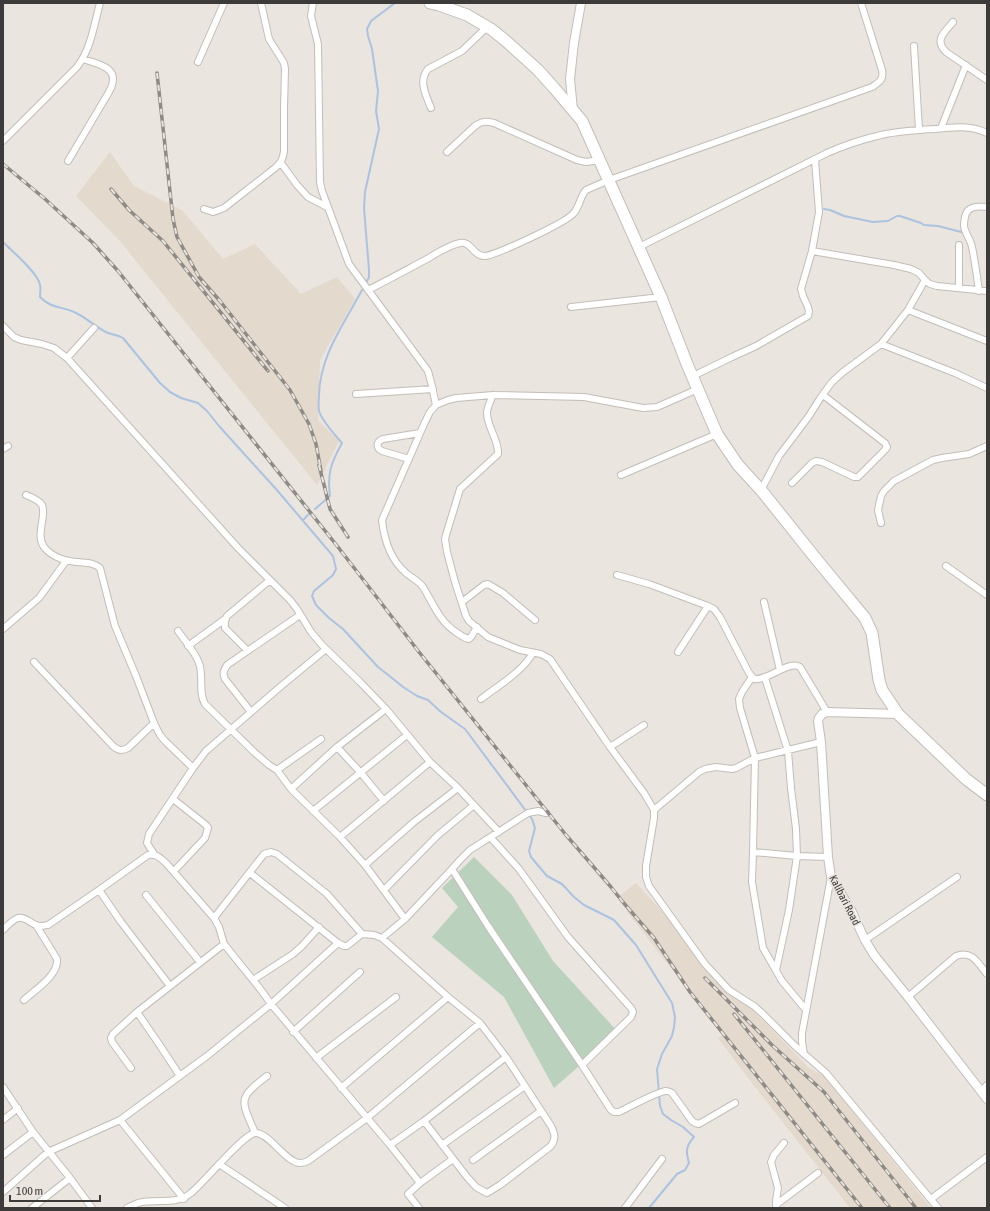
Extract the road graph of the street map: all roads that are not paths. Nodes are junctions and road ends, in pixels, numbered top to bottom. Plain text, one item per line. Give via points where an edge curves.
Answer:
1 (100, 3) edge
2 (224, 3) edge
3 (261, 3) edge
4 (313, 3) edge
5 (430, 3) edge
6 (581, 3) edge
7 (861, 3) edge
8 (953, 22) dead end
9 (487, 27) junction
10 (914, 46) dead end
11 (83, 59) junction
12 (198, 62) dead end
13 (966, 65) junction
14 (987, 80) edge
15 (431, 108) dead end
16 (573, 110) junction
17 (941, 128) junction
18 (919, 130) junction
19 (987, 133) edge
20 (3, 141) edge
21 (447, 152) dead end
22 (600, 160) junction
23 (815, 160) junction
24 (68, 161) dead end
25 (281, 163) junction
26 (609, 180) junction
27 (327, 206) junction
28 (987, 207) edge
29 (204, 209) dead end
30 (959, 245) dead end
31 (639, 248) junction
32 (812, 251) junction
33 (925, 280) junction
34 (959, 288) junction
35 (368, 290) junction
36 (979, 291) junction
37 (987, 291) edge
38 (661, 297) junction
39 (570, 306) dead end
40 (908, 310) junction
41 (3, 326) edge
42 (94, 328) dead end
43 (987, 342) edge
44 (881, 344) junction
45 (67, 358) junction
46 (693, 376) junction
47 (987, 388) edge
48 (433, 389) junction
49 (698, 389) junction
50 (356, 394) dead end
51 (493, 395) junction
52 (823, 395) junction
53 (436, 405) junction
54 (420, 434) junction
55 (717, 434) junction
56 (987, 446) edge
57 (409, 459) junction
58 (621, 475) dead end
59 (792, 483) dead end
60 (761, 490) junction
61 (26, 495) dead end
62 (881, 523) dead end
63 (66, 561) junction
64 (946, 566) dead end
65 (617, 575) dead end
66 (270, 580) junction
67 (987, 595) edge
68 (462, 602) junction
69 (764, 602) dead end
70 (708, 606) junction
71 (300, 615) junction
72 (225, 619) junction
73 (535, 620) dead end
74 (477, 627) junction
75 (3, 629) edge
76 (178, 631) dead end
77 (188, 646) junction
78 (326, 649) junction
79 (248, 651) junction
80 (678, 652) dead end
81 (533, 653) junction
82 (34, 662) dead end
83 (780, 670) junction
84 (752, 677) junction
85 (765, 678) junction
86 (481, 699) dead end
87 (386, 709) junction
88 (251, 712) junction
89 (828, 712) junction
90 (898, 714) junction
91 (154, 723) junction
92 (644, 726) dead end
93 (231, 729) junction
94 (406, 735) junction
95 (321, 739) dead end
96 (821, 742) junction
97 (337, 747) junction
98 (610, 747) junction
99 (788, 751) junction
100 (755, 758) junction
101 (430, 762) junction
102 (193, 768) junction
103 (277, 770) junction
104 (361, 773) junction
105 (458, 788) junction
106 (291, 789) junction
107 (987, 795) edge
108 (173, 799) junction
109 (384, 801) junction
110 (474, 805) junction
111 (654, 810) junction
112 (313, 811) junction
113 (546, 813) dead end
114 (499, 832) junction
115 (340, 837) junction
116 (491, 838) junction
117 (753, 852) junction
118 (154, 854) junction
119 (797, 856) junction
120 (828, 857) junction
121 (365, 865) junction
122 (452, 870) junction
123 (174, 871) junction
124 (250, 873) junction
125 (832, 877) junction
126 (956, 877) dead end
127 (99, 890) junction
128 (384, 890) junction
129 (146, 894) dead end
130 (214, 918) junction
131 (405, 919) junction
132 (36, 925) junction
133 (319, 927) junction
134 (3, 930) edge
135 (362, 934) junction
136 (382, 938) junction
137 (865, 940) junction
138 (338, 943) junction
139 (224, 944) junction
140 (200, 962) junction
141 (776, 970) junction
142 (360, 972) dead end
143 (987, 974) edge
144 (253, 980) junction
145 (170, 986) junction
146 (908, 996) junction
147 (396, 997) dead end
148 (448, 997) junction
149 (24, 1000) dead end
150 (271, 1004) junction
151 (806, 1010) junction
152 (136, 1012) junction
153 (480, 1023) junction
154 (294, 1032) junction
155 (804, 1054) junction
156 (506, 1057) junction
157 (316, 1058) junction
158 (582, 1065) junction
159 (131, 1068) dead end
160 (180, 1076) junction
161 (267, 1076) dead end
162 (525, 1086) junction
163 (3, 1087) edge
164 (341, 1088) junction
165 (984, 1088) edge
166 (987, 1099) edge
167 (735, 1103) dead end
168 (18, 1108) junction
169 (541, 1110) junction
170 (366, 1118) junction
171 (3, 1120) edge
172 (120, 1120) junction
173 (424, 1121) junction
174 (33, 1132) junction
175 (255, 1133) junction
176 (784, 1143) dead end
177 (390, 1145) junction
178 (442, 1145) junction
179 (48, 1152) junction
180 (3, 1155) edge
181 (987, 1157) edge
182 (453, 1159) junction
183 (662, 1159) dead end
184 (473, 1160) dead end
185 (219, 1164) junction
186 (818, 1173) dead end
187 (70, 1178) junction
188 (420, 1183) junction
189 (3, 1192) edge
190 (184, 1199) junction
191 (931, 1199) junction
192 (777, 1206) edge
193 (89, 1207) edge
194 (32, 1208) edge
195 (127, 1208) edge
196 (285, 1208) edge
197 (419, 1208) edge
198 (625, 1208) edge
199 (938, 1208) edge

1 - 11 street
2 - 12 street
3 - 25 street via 269,40 284,63 285,69 284,151
4 - 27 street via 311,16 318,44 320,182
5 - 9 highway via 467,15
6 - 16 street via 570,79
7 - 26 street via 882,70 880,82
8 - 13 street via 941,37 940,43 946,52
9 - 15 street via 462,50 425,73 423,83
9 - 16 highway via 538,70
10 - 18 street
11 - 20 street
11 - 24 street via 110,69 114,78 113,85
13 - 14 street
13 - 17 street
16 - 22 highway via 582,122
17 - 18 street
17 - 19 street via 972,128
18 - 23 street via 855,142
21 - 22 street via 480,122 486,121 577,160
22 - 26 highway
23 - 31 street
23 - 32 street via 819,212
25 - 27 street via 308,196
25 - 29 street via 224,208 212,212
26 - 31 highway
26 - 35 street via 584,193 573,215 514,245 481,256 476,254 470,245 460,243
27 - 35 street via 349,264
28 - 36 street via 968,209 964,224 972,246
30 - 34 street
31 - 38 highway
32 - 33 street via 911,269
32 - 46 street via 801,288 808,307 808,316 756,346
33 - 34 street via 937,286
33 - 40 street
34 - 36 street
35 - 48 street via 425,367
36 - 37 street
38 - 39 street
38 - 46 highway
40 - 43 street
40 - 44 street
41 - 45 street via 14,337 54,348
42 - 45 street
44 - 47 street
44 - 52 street via 837,377
45 - 66 street
46 - 49 highway
48 - 50 street
48 - 53 street
49 - 51 street via 657,407 643,408 584,397
49 - 55 highway
51 - 53 street via 448,400
51 - 68 street via 487,414 498,454 460,489 445,539
52 - 59 street via 887,447 858,477 816,461
52 - 60 street via 779,456
53 - 54 street
54 - 57 street
54 - 57 street via 379,441 379,449 382,451
55 - 58 street
55 - 60 highway via 738,465
56 - 62 street via 969,454 933,460 894,481 881,496 878,510
57 - 74 street via 382,520 387,543 401,568 422,586 445,623 469,639
60 - 90 highway via 865,618 872,633 882,690
61 - 63 street via 42,505 40,534 43,546
63 - 75 street via 39,598
63 - 91 street via 92,563 100,568 116,626
64 - 67 street
65 - 70 street
66 - 71 street via 290,600
66 - 72 street
68 - 73 street via 488,584
68 - 74 street via 469,621
69 - 83 street
70 - 80 street
70 - 84 street via 720,617
71 - 78 street
71 - 79 street
72 - 77 street
72 - 79 street via 225,628
74 - 81 street via 488,637
76 - 77 street
77 - 93 street via 199,663 203,700
78 - 87 street
78 - 88 street
79 - 88 street via 227,665 223,675
81 - 86 street via 528,662
81 - 98 street via 550,659
82 - 91 street via 118,750 128,748
83 - 85 street
83 - 89 street via 797,665
84 - 85 street via 757,680
84 - 100 street via 739,699
85 - 99 street
87 - 94 street
87 - 97 street
88 - 93 street
89 - 90 street
89 - 96 street, Kalibari Road via 822,714 818,721
90 - 107 highway via 966,779
91 - 102 street via 165,741
92 - 98 street
93 - 102 street
93 - 103 street via 262,760
94 - 101 street
94 - 104 street
95 - 103 street
96 - 99 street
96 - 120 street, Kalibari Road
97 - 104 street
97 - 106 street
98 - 111 street via 644,792
99 - 100 street
99 - 119 street
100 - 111 street via 736,768 716,767 699,772
100 - 117 street
101 - 105 street
101 - 109 street
102 - 108 street
103 - 106 street
104 - 109 street
104 - 112 street
105 - 110 street
105 - 121 street
106 - 112 street
108 - 118 street via 147,839 146,843
108 - 123 street via 208,828 205,838
109 - 115 street
110 - 114 street
110 - 128 street via 437,836
111 - 155 street via 646,866 648,886 705,964 729,990 754,1006
112 - 115 street
113 - 114 street via 528,813
114 - 116 street
115 - 121 street
116 - 122 street via 470,850
116 - 158 street via 519,870 568,937 631,1008 631,1017
117 - 119 street
117 - 141 street via 752,882 763,948
118 - 123 street
118 - 127 street via 148,855
119 - 120 street
119 - 141 street
120 - 125 street, Kalibari Road
121 - 128 street
122 - 131 street
122 - 158 street
123 - 130 street
124 - 130 street
124 - 133 street
124 - 135 street via 264,854 277,854 326,894
125 - 137 street, Kalibari Road
125 - 151 street
126 - 137 street
127 - 132 street via 48,925
127 - 145 street
128 - 131 street
129 - 140 street
130 - 139 street
131 - 136 street
132 - 134 street via 18,918
132 - 149 street via 58,964 53,974
133 - 138 street
133 - 144 street via 293,954
135 - 136 street
135 - 138 street via 347,946
136 - 148 street
137 - 146 street, Kalibari Road
138 - 150 street
139 - 140 street
139 - 144 street
140 - 145 street
141 - 151 street via 788,990
142 - 154 street
143 - 146 street via 976,960 963,953
144 - 150 street
145 - 152 street
146 - 165 street, Kalibari Road
147 - 157 street
148 - 153 street
148 - 164 street
150 - 154 street
150 - 160 street
151 - 155 street via 802,1033
152 - 159 street via 111,1038
152 - 160 street
153 - 156 street
153 - 170 street
154 - 157 street
155 - 191 street via 826,1072
156 - 162 street
156 - 173 street
157 - 164 street
158 - 167 street via 614,1112 668,1090 692,1121 699,1124
160 - 172 street
161 - 175 street via 250,1090 244,1102 244,1108
162 - 169 street
162 - 178 street
163 - 168 street
164 - 170 street
165 - 166 street, Kalibari Road
168 - 171 street
168 - 174 street
169 - 182 street via 555,1135 554,1141 551,1146 493,1190 487,1193 476,1187
169 - 184 street
170 - 175 street via 308,1161 299,1163 289,1159 262,1135
170 - 177 street
172 - 179 street
172 - 190 street
173 - 177 street
173 - 178 street
174 - 179 street
174 - 180 street
175 - 185 street via 248,1136
176 - 192 street via 771,1162 778,1188
177 - 188 street
178 - 182 street
179 - 187 street
179 - 189 street
181 - 191 street
182 - 188 street
183 - 198 street
185 - 190 street
185 - 196 street
186 - 192 street
187 - 193 street
187 - 194 street
188 - 197 street via 408,1194
190 - 195 street via 148,1201
191 - 199 street

